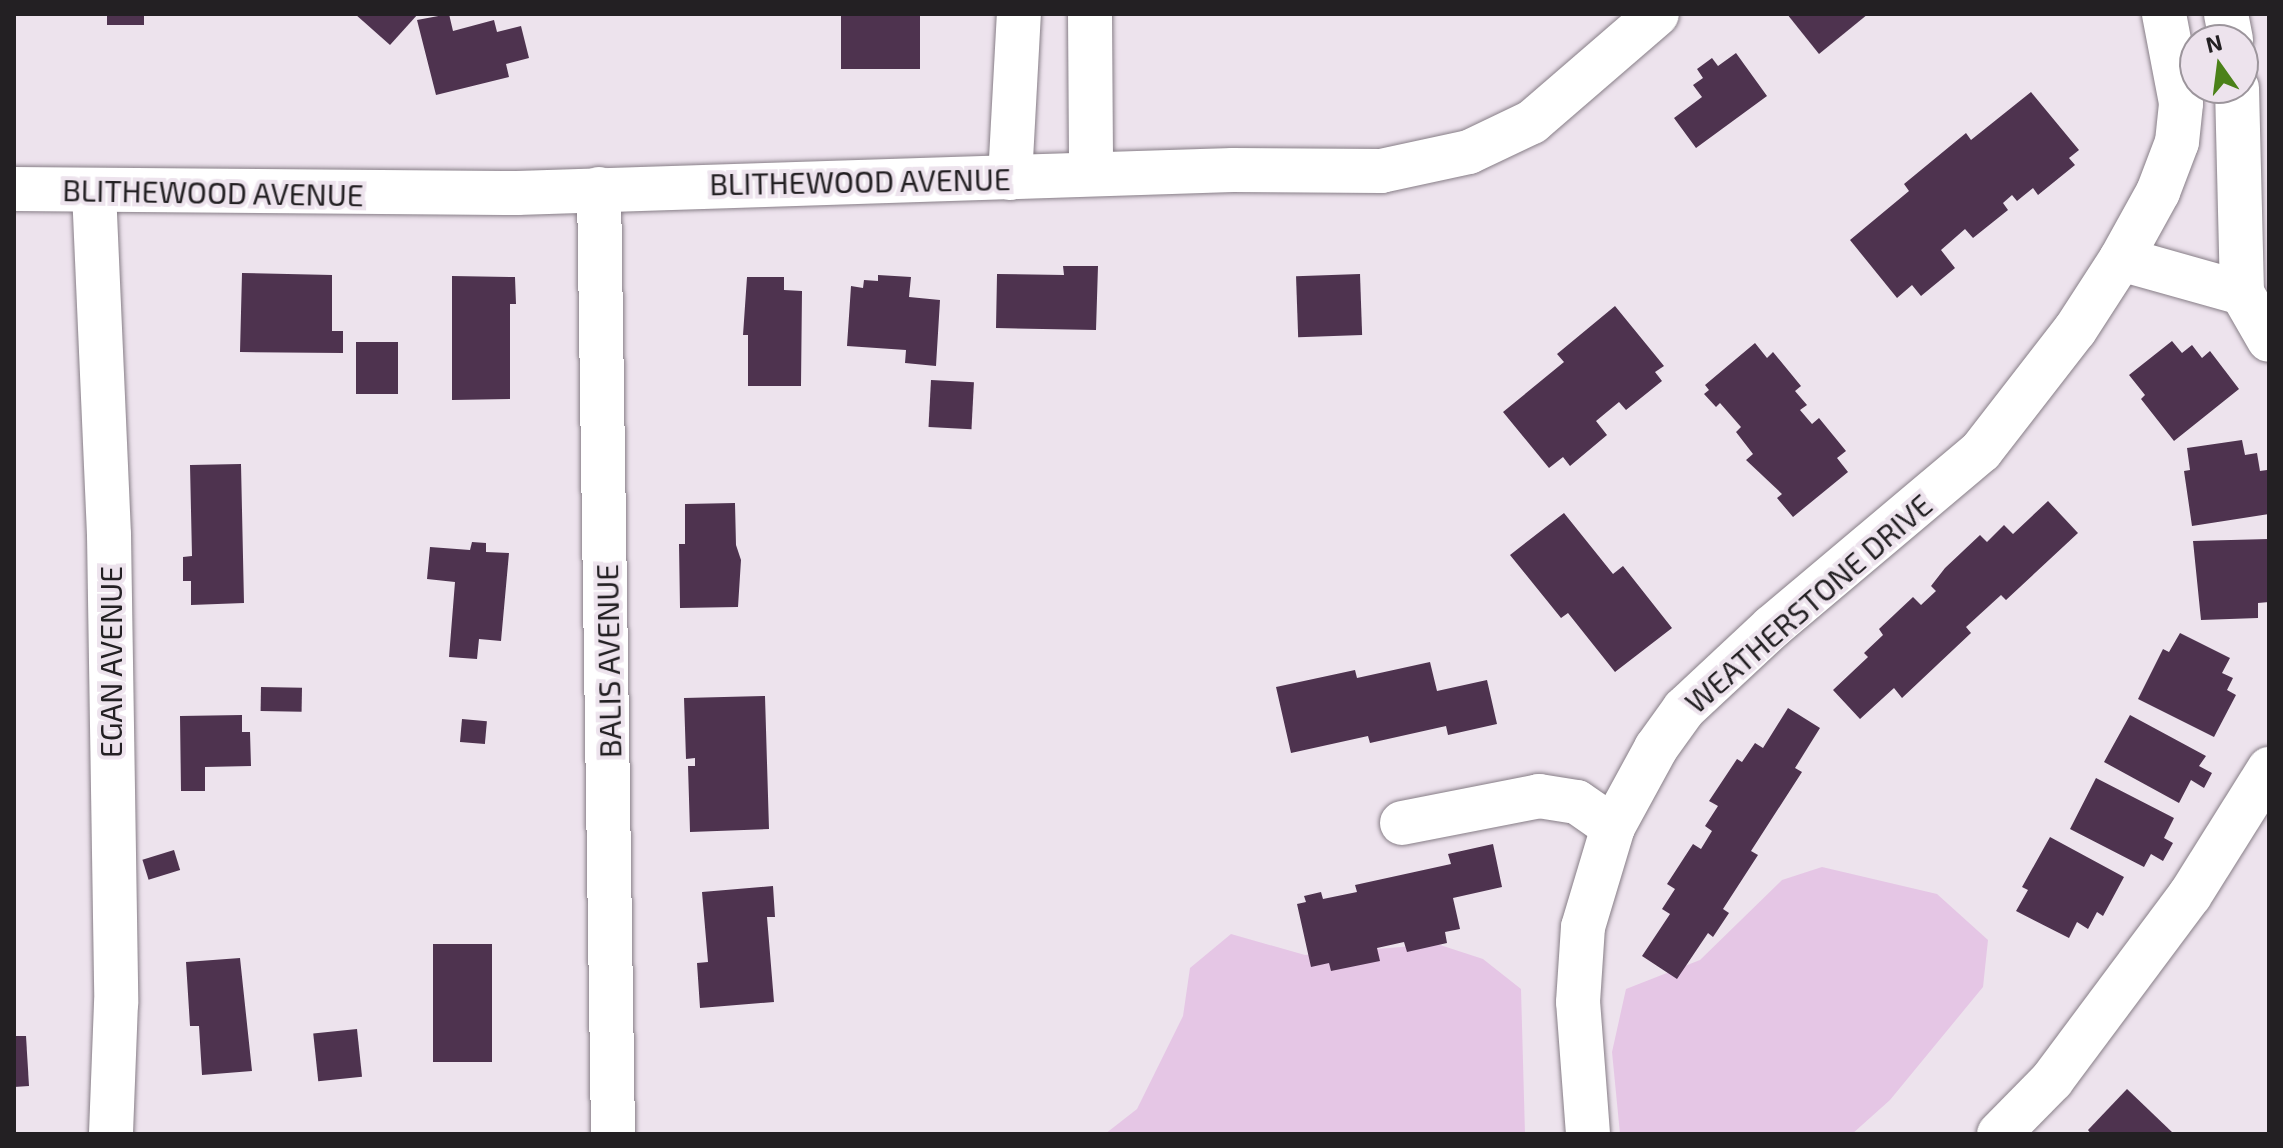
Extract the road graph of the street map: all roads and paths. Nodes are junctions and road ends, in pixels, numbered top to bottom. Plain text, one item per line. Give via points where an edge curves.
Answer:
1 (1019, 14) edge
2 (1090, 14) edge
3 (1657, 14) edge
4 (2164, 14) edge
5 (2237, 104) edge
6 (1091, 174) junction
7 (1010, 178) junction
8 (14, 189) edge
9 (599, 189) junction
10 (94, 191) junction
11 (2121, 259) junction
12 (2242, 293) junction
13 (2269, 340) edge
14 (2269, 769) edge
15 (1402, 823) dead end
16 (1613, 827) junction
17 (111, 1134) edge
18 (613, 1134) edge
19 (1588, 1134) edge
20 (1999, 1134) edge

1 - 7 street
2 - 6 street
3 - 6 street, BLITHEWOOD AVENUE via 1532,122 1448,158 1381,171
4 - 11 street, WEATHERSTONE DRIVE via 2181,103 2177,142 2158,192
5 - 12 street
6 - 7 street, BLITHEWOOD AVENUE
7 - 9 street, BLITHEWOOD AVENUE
8 - 10 street, BLITHEWOOD AVENUE
9 - 10 street, BLITHEWOOD AVENUE via 353,194
9 - 18 street, BALIS AVENUE
10 - 17 street, EGAN AVENUE via 109,535 116,1003
11 - 12 street
11 - 16 street, WEATHERSTONE DRIVE via 2075,330 1981,451 1772,627 1684,709
12 - 13 street
14 - 20 street via 2190,895 2052,1080
15 - 16 street via 1539,796 1577,802
16 - 19 street, WEATHERSTONE DRIVE via 1583,927 1578,1002

